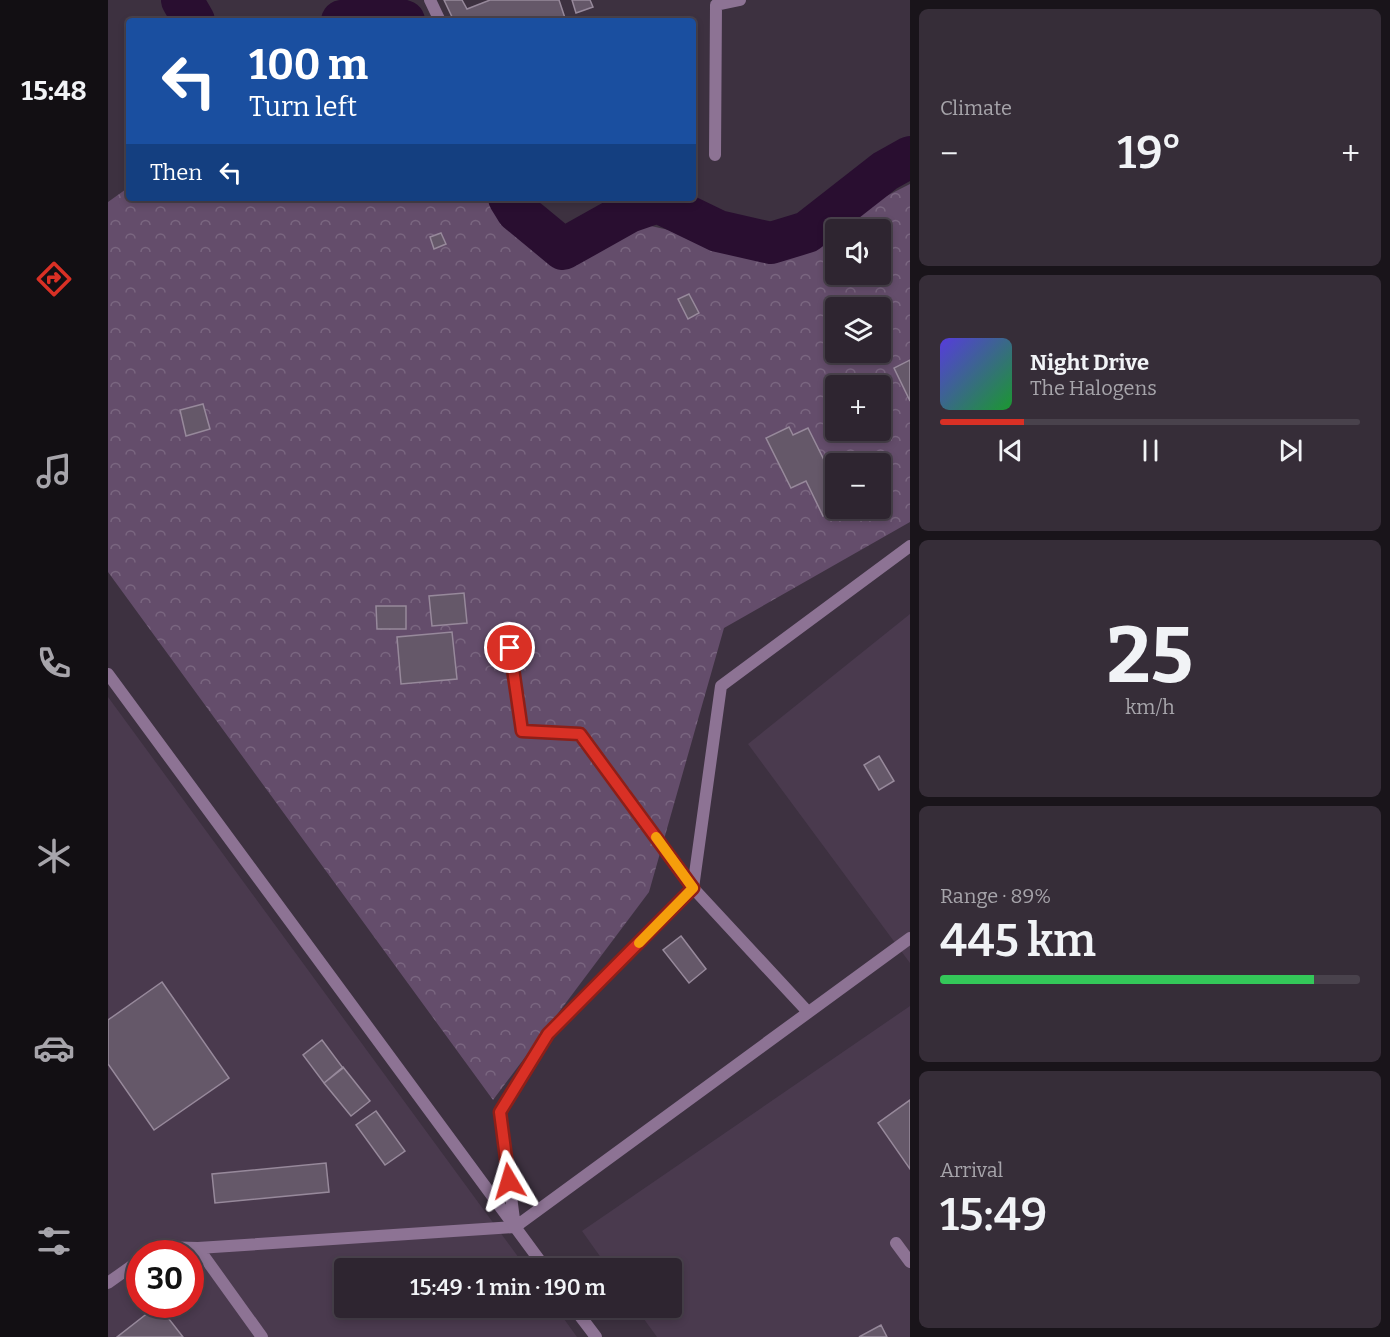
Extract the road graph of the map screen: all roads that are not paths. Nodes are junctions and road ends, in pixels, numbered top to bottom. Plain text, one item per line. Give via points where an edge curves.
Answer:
1 (430, 0) edge
2 (741, 0) edge
3 (439, 18) edge
4 (715, 155) dead end
5 (910, 546) edge
6 (507, 627) dead end
7 (108, 674) edge
8 (693, 888) junction
9 (910, 938) edge
10 (808, 1012) junction
11 (515, 1227) junction
12 (896, 1243) dead end
13 (204, 1248) edge
14 (204, 1256) edge
15 (538, 1258) edge
16 (910, 1262) edge
17 (126, 1270) edge
18 (108, 1283) edge
19 (582, 1318) edge
20 (262, 1337) edge
21 (596, 1337) edge

1 - 3 street
2 - 4 street via 716,5
5 - 8 street via 721,686
6 - 8 street via 522,731 580,734
7 - 11 street
8 - 10 street
8 - 11 street via 548,1034 500,1112
9 - 10 street
10 - 11 street
11 - 13 street
11 - 15 street
12 - 16 street
14 - 20 street
17 - 18 street
19 - 21 street

